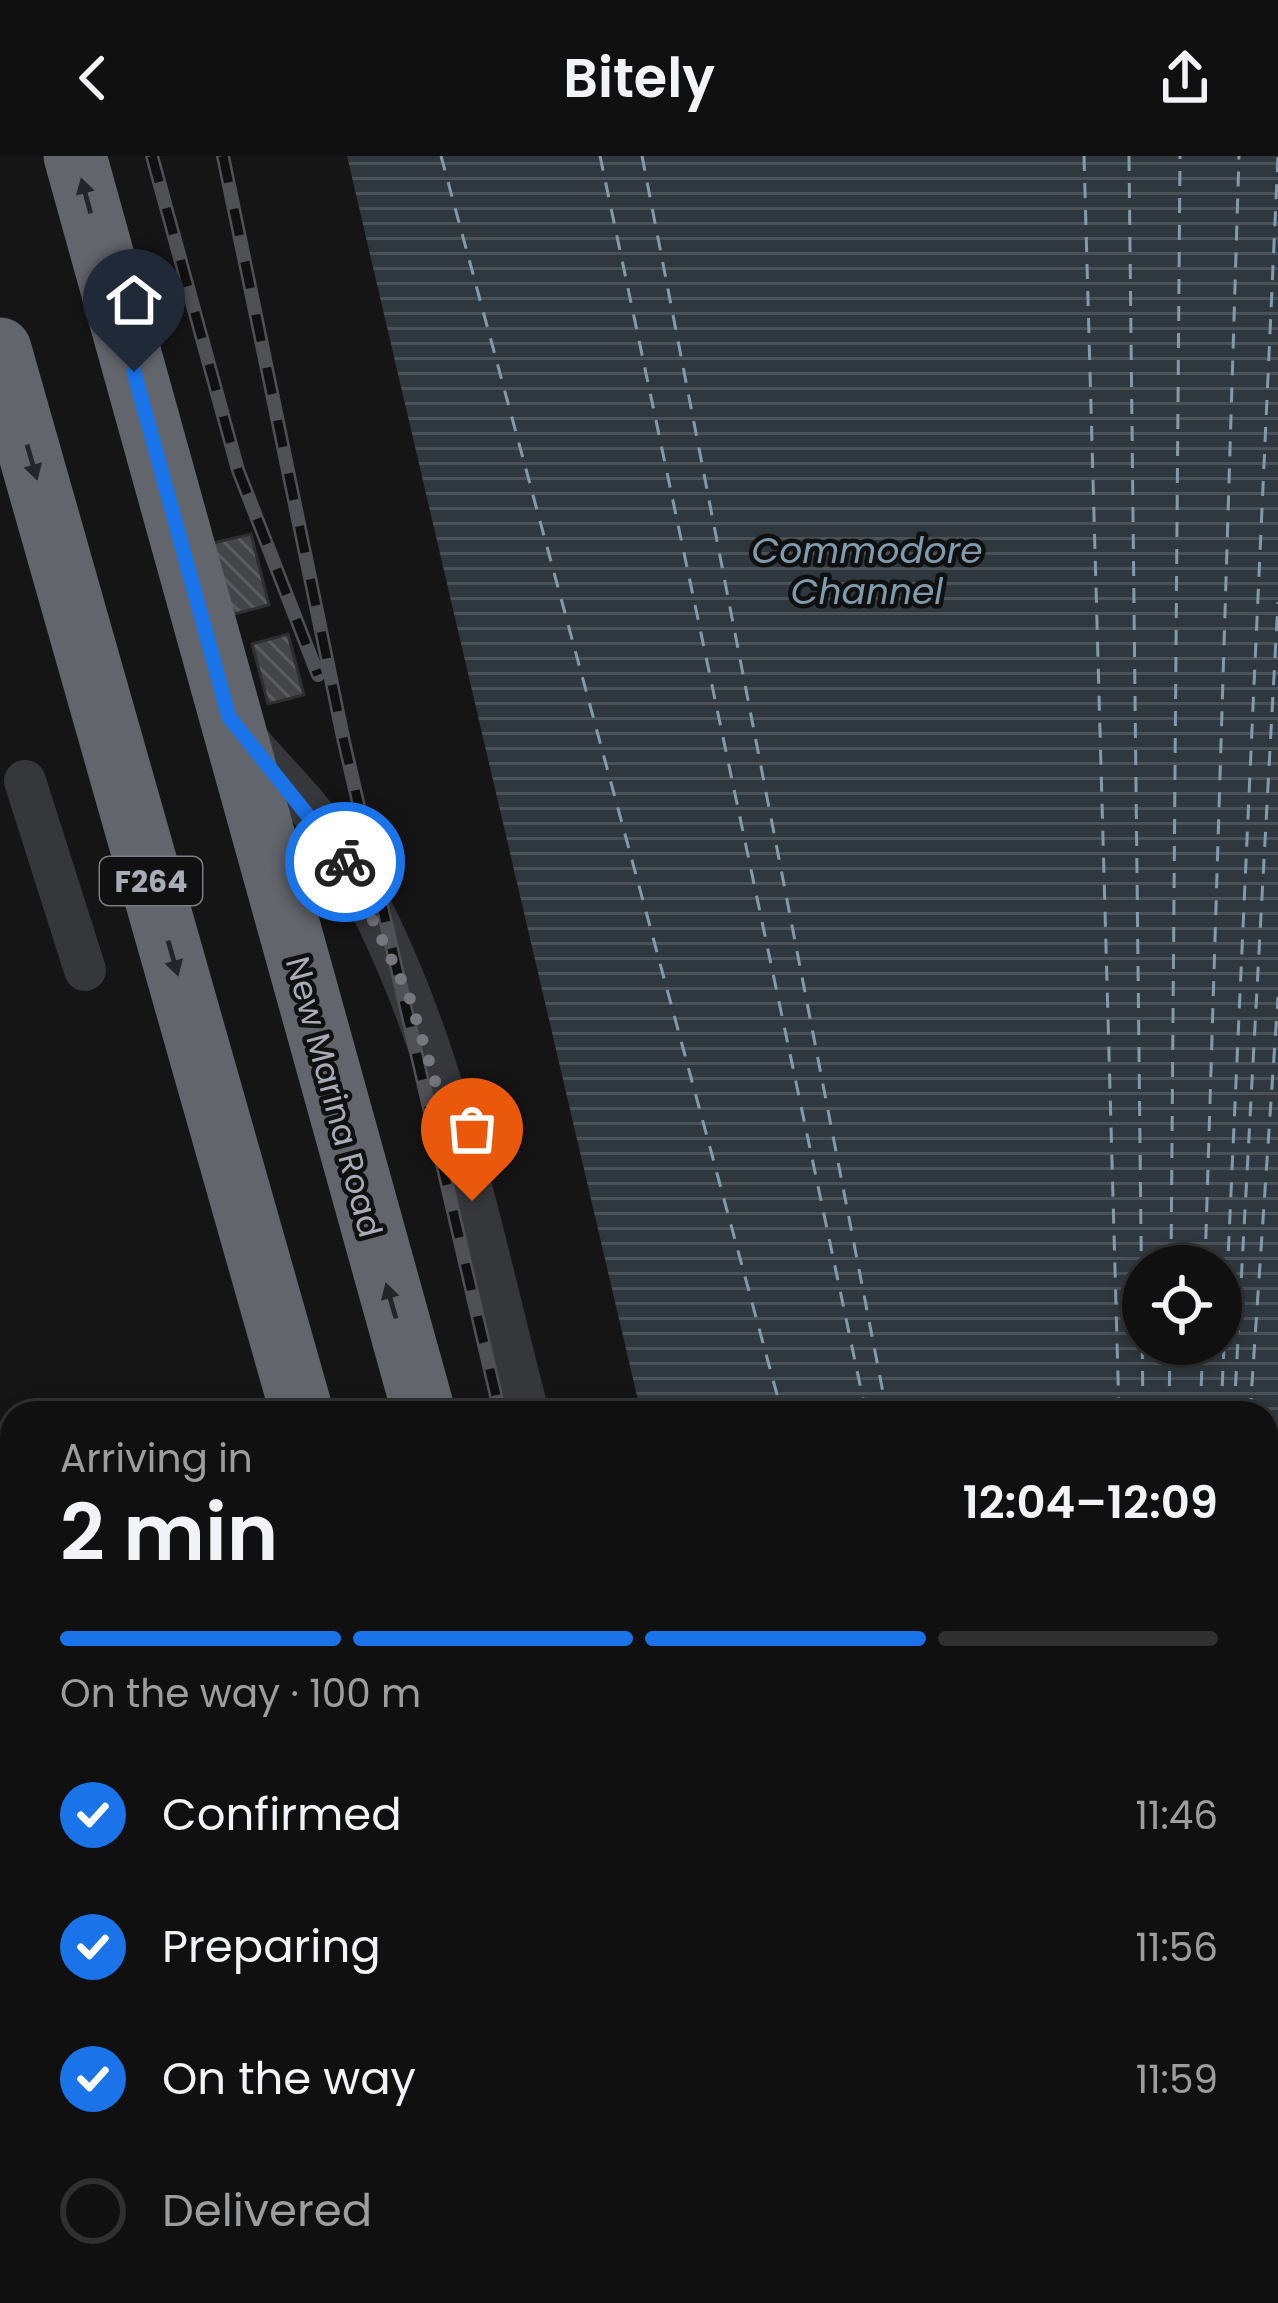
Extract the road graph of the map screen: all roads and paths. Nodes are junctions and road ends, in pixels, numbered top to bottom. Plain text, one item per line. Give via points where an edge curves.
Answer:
1 (75, 156) edge
2 (0, 349) edge
3 (229, 717) junction
4 (25, 781) dead end
5 (86, 970) dead end
6 (299, 1401) edge
7 (421, 1401) edge
8 (525, 1401) edge

3 -> 1 highway, New Marina Road
2 -> 6 highway, F264
7 -> 3 highway, New Marina Road
3 - 8 lane via 338,848 409,996
4 - 5 lane

